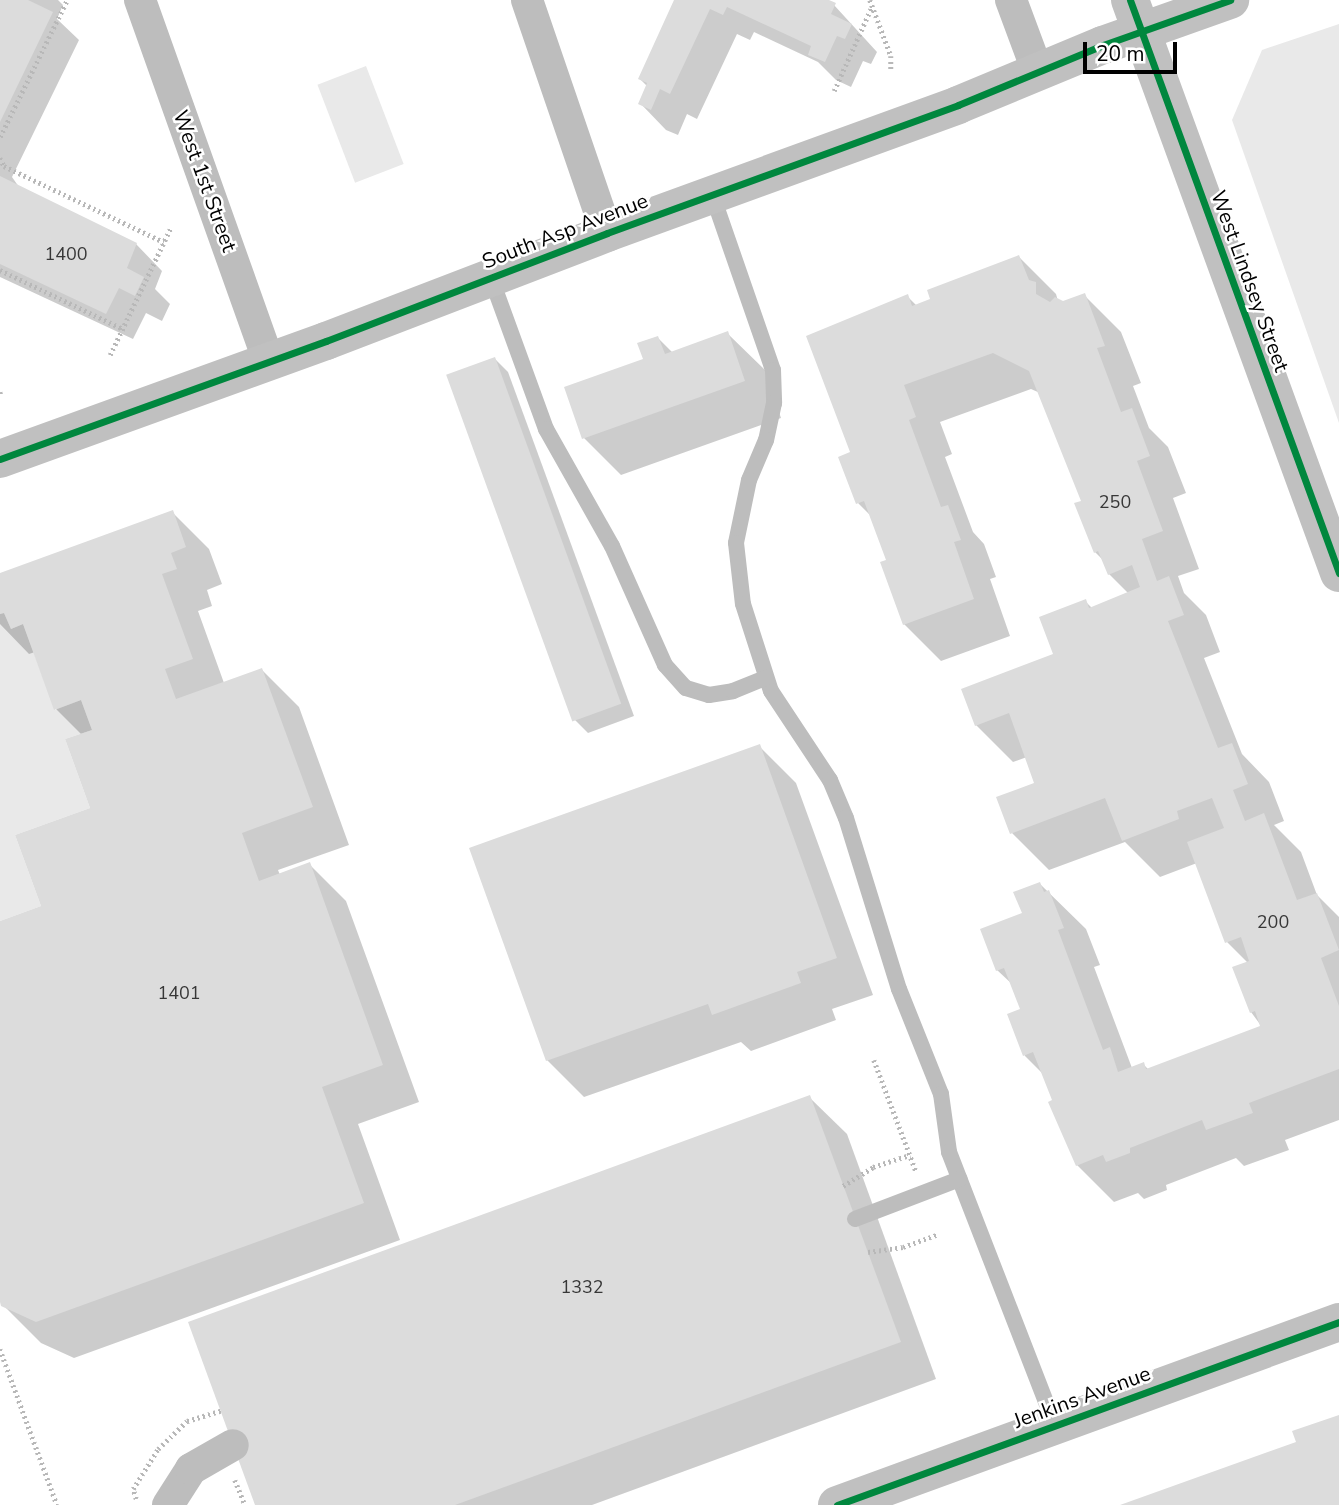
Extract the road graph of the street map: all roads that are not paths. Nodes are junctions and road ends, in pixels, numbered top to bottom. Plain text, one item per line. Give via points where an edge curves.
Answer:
1 (140, 0) edge
2 (527, 0) edge
3 (1011, 0) edge
4 (1230, 0) edge
5 (1136, 16) edge
6 (1037, 70) junction
7 (712, 194) junction
8 (607, 233) junction
9 (491, 278) junction
10 (269, 362) junction
11 (0, 459) edge
12 (1339, 573) edge
13 (766, 678) junction
14 (960, 1179) junction
15 (855, 1219) dead end
16 (1339, 1322) edge
17 (1055, 1425) junction
18 (233, 1445) dead end
19 (168, 1505) edge
20 (837, 1505) edge

1 - 10 street, West 1st Street
2 - 8 street
3 - 6 street
4 - 5 street, South Asp Avenue
5 - 6 street, South Asp Avenue
5 - 12 street, West Lindsey Street
6 - 7 street, South Asp Avenue via 958,105
7 - 8 street, South Asp Avenue
7 - 13 lane via 773,370 774,403 766,440 748,480 736,543 743,604
8 - 9 street, South Asp Avenue
9 - 10 street, South Asp Avenue
9 - 13 lane via 546,429 612,546 665,665 686,688 709,695
10 - 11 street, South Asp Avenue
13 - 14 lane via 831,780 846,818 899,989 942,1094 949,1152
14 - 15 lane
14 - 17 lane
16 - 17 street, Jenkins Avenue
17 - 20 street, Jenkins Avenue
18 - 19 street via 191,1469

